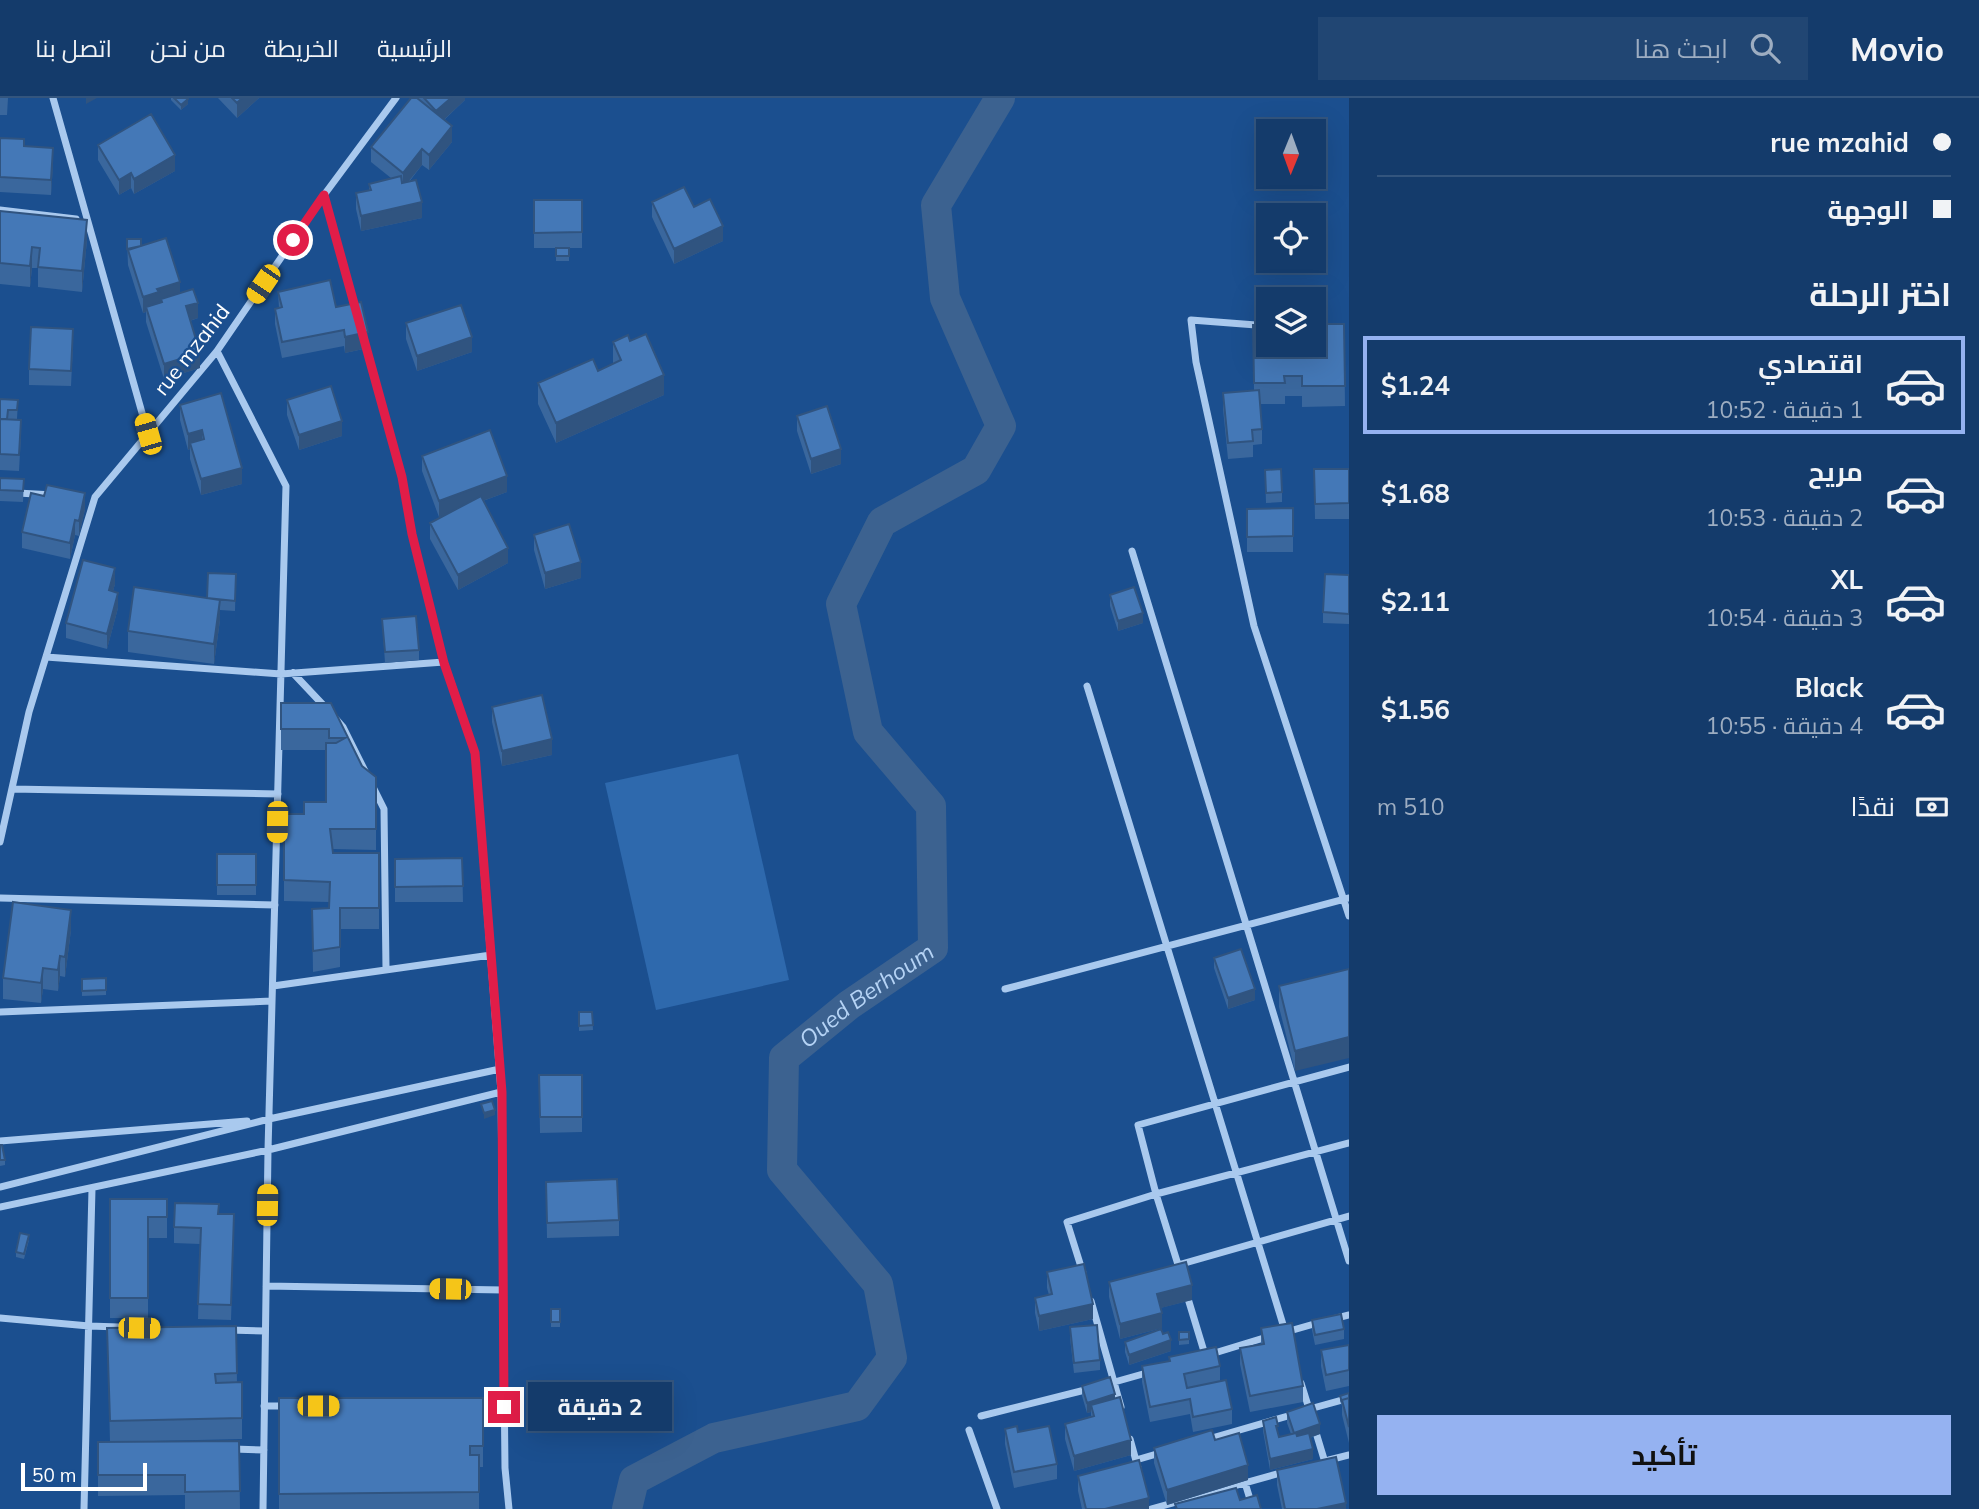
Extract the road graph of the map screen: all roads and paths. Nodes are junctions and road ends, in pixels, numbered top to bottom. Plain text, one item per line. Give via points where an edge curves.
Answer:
1 (53, 98) edge
2 (396, 98) edge
3 (324, 195) junction
4 (0, 210) edge
5 (87, 220) junction
6 (358, 316) edge
7 (1256, 325) edge
8 (361, 329) edge
9 (217, 351) junction
10 (148, 434) junction
11 (0, 492) edge
12 (68, 496) edge
13 (82, 496) edge
14 (95, 497) junction
15 (1132, 551) dead end
16 (46, 657) junction
17 (444, 663) junction
18 (293, 673) junction
19 (281, 674) junction
20 (1087, 686) dead end
21 (12, 789) junction
22 (278, 794) junction
23 (0, 842) edge
24 (0, 898) edge
25 (1346, 899) edge
26 (275, 905) junction
27 (1349, 915) edge
28 (1246, 925) junction
29 (1167, 946) junction
30 (491, 955) junction
31 (386, 969) junction
32 (272, 986) junction
33 (1005, 989) dead end
34 (272, 1001) junction
35 (0, 1012) edge
36 (1349, 1067) edge
37 (500, 1069) junction
38 (1295, 1083) junction
39 (502, 1092) junction
40 (1217, 1105) junction
41 (269, 1119) junction
42 (0, 1141) edge
43 (1349, 1143) edge
44 (268, 1150) junction
45 (1316, 1152) junction
46 (1237, 1173) junction
47 (0, 1187) edge
48 (92, 1189) junction
49 (1156, 1194) junction
50 (0, 1207) edge
51 (1349, 1216) edge
52 (1336, 1220) junction
53 (1258, 1242) junction
54 (1349, 1261) edge
55 (1178, 1265) junction
56 (1084, 1279) edge
57 (266, 1286) junction
58 (503, 1290) junction
59 (1088, 1292) edge
60 (1349, 1315) edge
61 (0, 1318) edge
62 (89, 1326) junction
63 (157, 1328) edge
64 (225, 1329) edge
65 (265, 1331) junction
66 (1285, 1332) junction
67 (1289, 1345) edge
68 (1206, 1355) junction
69 (1193, 1359) edge
70 (1210, 1368) edge
71 (1153, 1371) edge
72 (1297, 1371) edge
73 (1114, 1382) junction
74 (1349, 1398) edge
75 (264, 1406) junction
76 (291, 1406) edge
77 (464, 1407) edge
78 (504, 1407) junction
79 (1309, 1410) junction
80 (981, 1416) dead end
81 (1225, 1420) edge
82 (1125, 1421) edge
83 (969, 1430) dead end
84 (1229, 1433) junction
85 (1128, 1434) edge
86 (1203, 1441) edge
87 (1233, 1445) edge
88 (86, 1449) junction
89 (99, 1449) edge
90 (223, 1450) edge
91 (264, 1450) junction
92 (1163, 1452) edge
93 (1349, 1455) edge
94 (1136, 1460) junction
95 (1325, 1461) junction
96 (1311, 1465) edge
97 (1298, 1468) edge
98 (1241, 1471) edge
99 (1139, 1472) edge
100 (1328, 1473) edge
101 (1245, 1483) junction
102 (1146, 1497) edge
103 (84, 1509) edge
104 (263, 1509) edge
105 (509, 1509) edge
106 (997, 1509) edge
107 (1150, 1509) edge
108 (1253, 1509) edge

1 - 5 street
2 - 3 street, rue mzahid
3 - 6 street
3 - 9 street, rue mzahid
4 - 5 street
5 - 10 street
7 - 25 street via 1191,320 1196,362 1254,626
8 - 17 street via 402,477
9 - 10 street, rue mzahid
9 - 19 street via 286,486
10 - 14 street, rue mzahid
11 - 12 street
13 - 14 street
14 - 16 street, rue mzahid
15 - 28 street
16 - 19 street
16 - 21 street, rue mzahid
17 - 18 street
17 - 30 street via 475,753
18 - 19 street
18 - 31 street via 343,727 384,808
19 - 22 street
20 - 29 street
21 - 22 street
21 - 23 street, rue mzahid
22 - 26 street
24 - 26 street
25 - 27 street
25 - 28 street
26 - 32 street
28 - 29 street
28 - 38 street
29 - 33 street
29 - 40 street
30 - 31 street
30 - 37 street
31 - 32 street
32 - 34 street
34 - 35 street
34 - 41 street
36 - 38 street
37 - 39 street
37 - 41 street
38 - 40 street
38 - 45 street
39 - 44 street
39 - 58 street
40 - 46 street
40 - 49 street via 1138,1125
41 - 42 street
41 - 44 street
41 - 47 street
43 - 45 street
44 - 48 street
44 - 57 street
45 - 46 street
45 - 52 street
46 - 49 street
46 - 53 street
48 - 50 street
48 - 62 street
49 - 55 street
49 - 56 street via 1067,1222
51 - 52 street
52 - 53 street
52 - 54 street
53 - 55 street
53 - 66 street
55 - 68 street
57 - 58 street
57 - 65 street
58 - 78 street
59 - 73 street
60 - 66 street
61 - 62 street
62 - 63 street
62 - 88 street
64 - 65 street
65 - 75 street
66 - 67 street
66 - 68 street
68 - 69 street
68 - 70 street
71 - 73 street
72 - 79 street
73 - 80 street
73 - 82 street
74 - 79 street
75 - 76 street
75 - 91 street
77 - 78 street
78 - 105 street
79 - 84 street
79 - 95 street
81 - 84 street
83 - 106 street
84 - 86 street
84 - 87 street
85 - 94 street
88 - 89 street
88 - 103 street
90 - 91 street
91 - 104 street
92 - 94 street
93 - 95 street
94 - 99 street
95 - 96 street
95 - 100 street
97 - 101 street
98 - 101 street
101 - 107 street
101 - 108 street
102 - 107 street

